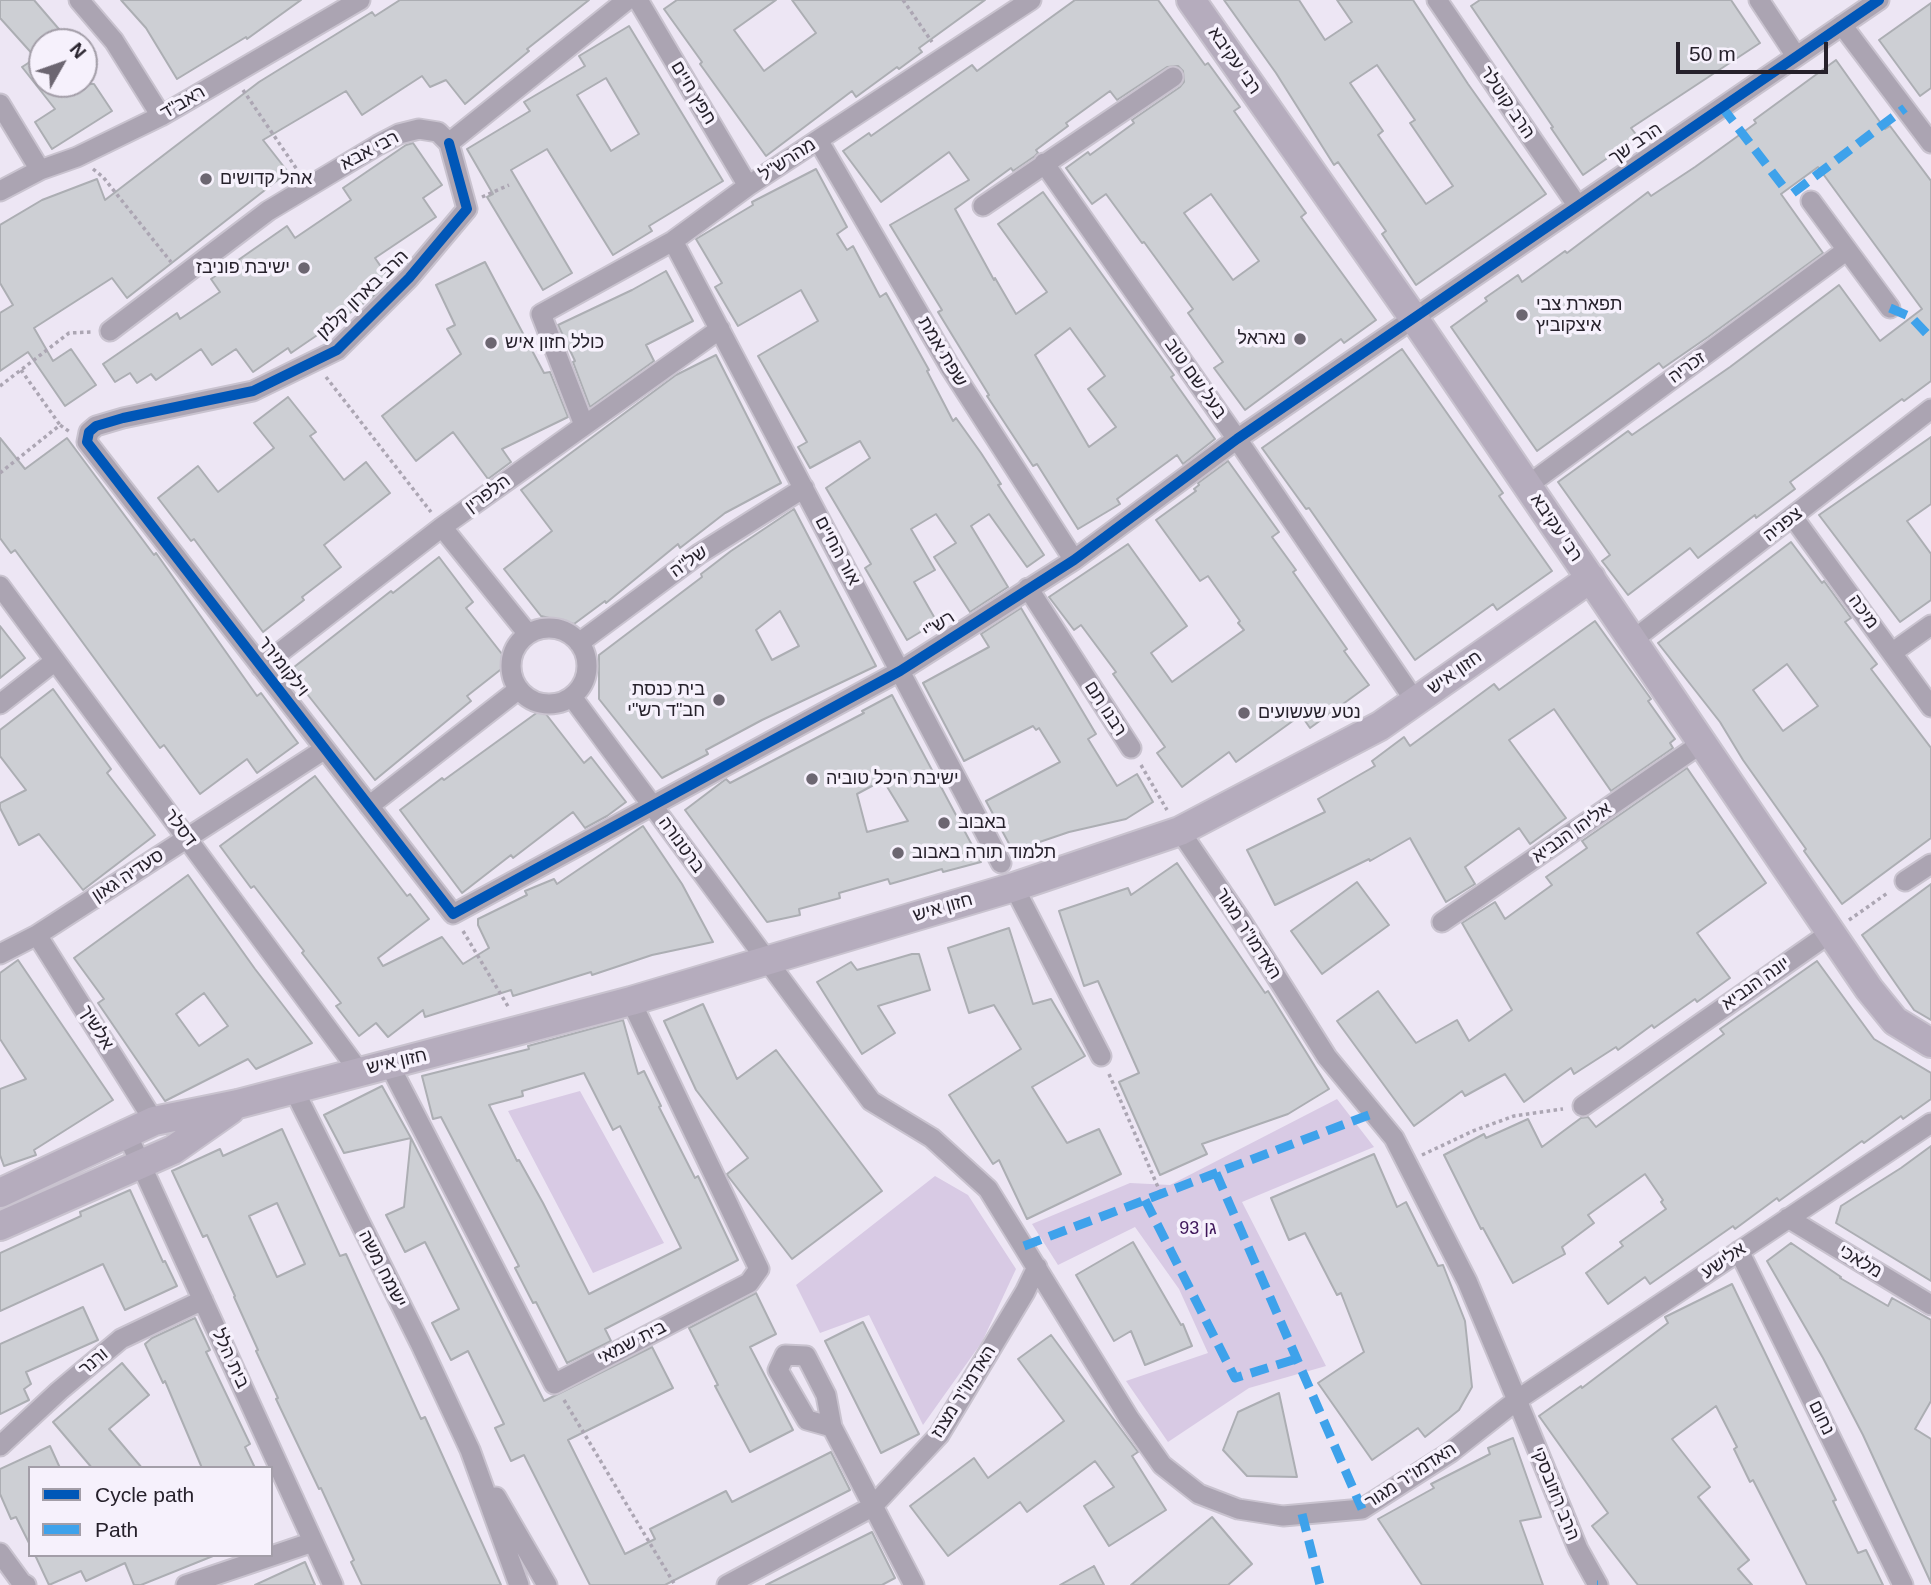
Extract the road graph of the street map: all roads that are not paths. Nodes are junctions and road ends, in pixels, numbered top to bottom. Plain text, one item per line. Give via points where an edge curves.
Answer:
1 (79, 0) edge
2 (359, 0) edge
3 (627, 0) edge
4 (638, 0) edge
5 (1031, 0) edge
6 (1191, 0) edge
7 (1759, 0) edge
8 (1878, 0) edge
9 (1443, 2) edge
10 (1842, 25) junction
11 (1796, 56) junction
12 (1173, 77) dead end
13 (0, 104) edge
14 (162, 116) junction
15 (818, 140) junction
16 (449, 143) junction
17 (1931, 143) edge
18 (1044, 163) junction
19 (40, 170) junction
20 (748, 186) junction
21 (0, 191) edge
22 (1811, 201) dead end
23 (1577, 205) junction
24 (983, 206) dead end
25 (673, 240) junction
26 (1847, 250) junction
27 (1890, 308) dead end
28 (1413, 317) junction
29 (720, 329) junction
30 (110, 331) road end
31 (1931, 409) edge
32 (584, 425) junction
33 (1237, 439) junction
34 (87, 442) joint
35 (1527, 486) junction
36 (804, 488) junction
37 (1793, 517) junction
38 (442, 527) junction
39 (1073, 560) junction
40 (1591, 578) junction
41 (0, 586) edge
42 (1028, 588) junction
43 (1931, 625) edge
44 (528, 634) junction
45 (1633, 640) junction
46 (579, 643) junction
47 (1893, 652) junction
48 (55, 661) junction
49 (261, 667) junction
50 (900, 671) junction
51 (519, 690) junction
52 (572, 697) junction
53 (1415, 701) junction
54 (0, 704) edge
55 (1931, 708) edge
56 (1702, 743) junction
57 (1131, 748) road end
58 (325, 749) junction
59 (369, 806) junction
60 (652, 806) junction
61 (1180, 831) junction
62 (187, 839) junction
63 (1931, 864) edge
64 (1008, 875) junction
65 (1905, 881) road end
66 (453, 914) joint
67 (1442, 922) dead end
68 (1830, 933) junction
69 (37, 935) junction
70 (0, 954) edge
71 (766, 960) junction
72 (631, 1002) junction
73 (1931, 1043) edge
74 (1101, 1056) road end
75 (390, 1066) junction
76 (359, 1071) junction
77 (293, 1088) junction
78 (238, 1104) junction
79 (1583, 1106) road end
80 (154, 1121) junction
81 (1931, 1123) edge
82 (126, 1132) junction
83 (140, 1163) junction
84 (0, 1192) edge
85 (1788, 1218) junction
86 (0, 1226) edge
87 (1739, 1251) junction
88 (1037, 1267) junction
89 (203, 1300) junction
90 (1931, 1305) edge
91 (1517, 1400) junction
92 (832, 1427) dead end
93 (0, 1446) edge
94 (470, 1450) junction
95 (872, 1507) junction
96 (313, 1542) junction
97 (0, 1553) edge
98 (273, 1556) edge
99 (269, 1557) edge
100 (26, 1585) edge
101 (186, 1585) edge
102 (333, 1585) edge
103 (519, 1585) edge
104 (547, 1585) edge
105 (727, 1585) edge
106 (914, 1585) edge
107 (1598, 1585) edge
108 (1903, 1585) edge

1 - 14 street via 114,41
2 - 14 street, ראב"ד
3 - 16 street
4 - 20 street, חפץ חיים
5 - 15 street, מהרש"ל
6 - 28 street, רבי עקיבא
7 - 11 street
8 - 10 street, הרב שך
9 - 23 street, הרב קוטלר
10 - 11 street, הרב שך
10 - 17 street
11 - 23 street, הרב שך
12 - 18 street
13 - 19 street
14 - 19 street, ראב"ד
15 - 20 street, מהרש"ל
15 - 39 street, שפת אמת via 950,367
16 - 30 street, רבי אבא via 438,132 419,129 399,134 268,211
16 - 34 street, הרב בארון קלמן via 467,209 409,278 337,350 253,391 96,426
18 - 24 street
18 - 33 street, בעל שם טוב
19 - 21 street, ראב"ד
20 - 25 street, מהרש"ל
22 - 26 street
23 - 28 street, הרב שך
25 - 29 street, אור החיים
25 - 32 street, מהרש"ל via 541,314
26 - 27 street
26 - 35 street, זכריה
28 - 33 street, רש"י
28 - 35 street, רבי עקיבא
29 - 32 street, הלפרין
29 - 36 street, אור החיים
31 - 37 street, צפניה
32 - 38 street, הלפרין
33 - 39 street, רש"י
33 - 53 street, בעל שם טוב
34 - 49 street, וילקומירר
35 - 40 street, רבי עקיבא
36 - 46 street, של"ה via 699,554
36 - 50 street, אור החיים
37 - 45 street, צפניה
37 - 47 street, מיכה
38 - 44 street
38 - 49 street, הלפרין
39 - 42 street, רש"י
40 - 45 street, רבי עקיבא
40 - 53 street, חזון איש
41 - 48 street, דסלר
42 - 50 street, רש"י
42 - 57 street, רבנו תם
43 - 47 street
44 - 46 street via 561,629
44 - 51 street via 513,654 513,678
45 - 56 street, רבי עקיבא
46 - 52 street via 585,653 586,677
47 - 55 street, מיכה
48 - 54 street
48 - 62 street, דסלר
49 - 58 street, וילקומירר
50 - 60 street, רש"י
50 - 64 street, אור החיים
51 - 52 street via 538,702
51 - 59 street
52 - 60 street, ברטנורה
53 - 61 street, חזון איש via 1380,726
56 - 67 street, אליהו הנביא
56 - 68 street, רבי עקיבא
58 - 59 street, וילקומירר
58 - 62 street, סעדיה גאון
59 - 66 street, וילקומירר
60 - 66 street, רש"י
60 - 71 street, ברטנורה
61 - 64 street, חזון איש
61 - 91 street, האדמו"ר מגור via 1327,1057 1394,1138 1467,1281
62 - 69 street, סעדיה גאון
62 - 76 street, דסלר
63 - 65 street
64 - 71 street, חזון איש
64 - 74 street, אור החיים
68 - 73 street, רבי עקיבא via 1895,1021
68 - 79 street, יונה הנביא
69 - 70 street, סעדיה גאון
69 - 80 street, אלשיך
71 - 72 street, חזון איש
71 - 88 street, האדמו"ר מגור via 872,1101 932,1138 988,1189
72 - 75 street, חזון איש
72 - 75 street, בית שמאי via 759,1269 749,1283 554,1384
75 - 76 street, חזון איש
76 - 77 street, חזון איש
77 - 78 street, חזון איש
77 - 94 street, ישמח משה
78 - 80 street, חזון איש
78 - 83 street, חזון איש via 173,1150
80 - 82 street, חזון איש
81 - 85 street, אלישע
82 - 83 street, בית הלל
82 - 84 street, חזון איש
83 - 86 street, חזון איש
83 - 89 street, בית הלל
85 - 87 street, אלישע
85 - 90 street, מלאכי
87 - 91 street, אלישע
87 - 108 street, נחום
88 - 91 street, האדמו"ר מגור via 1162,1465 1199,1494 1238,1509 1283,1516 1362,1509 1451,1452
88 - 95 street, האדמו"ר מצנז via 939,1435
89 - 93 street, ורנר via 121,1339
89 - 96 street, בית הלל
91 - 107 street, הרב רוזובסקי via 1578,1549
92 - 95 street
94 - 103 street, ישמח משה
94 - 104 street, ישמח משה
95 - 105 street, האדמו"ר מצנז
95 - 106 street
96 - 98 street
96 - 102 street, בית הלל
97 - 100 street
99 - 101 street

